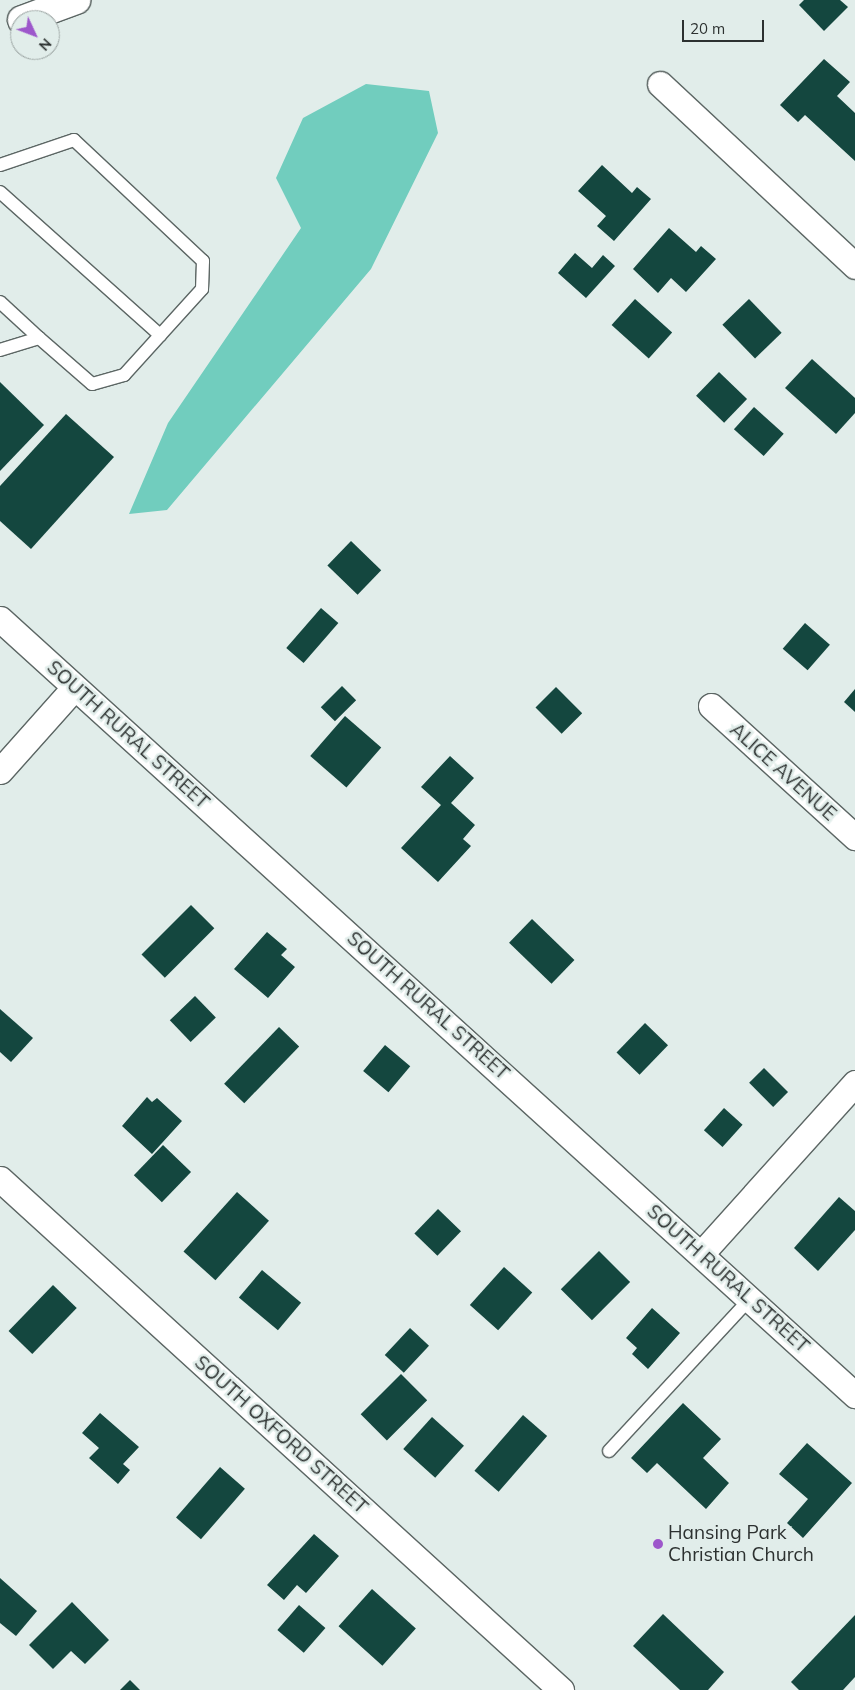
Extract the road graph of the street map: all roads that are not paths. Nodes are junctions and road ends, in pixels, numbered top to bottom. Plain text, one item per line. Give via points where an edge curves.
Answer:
1 (76, 0) edge
2 (48, 10) edge
3 (660, 84) dead end
4 (0, 165) edge
5 (0, 192) edge
6 (855, 266) edge
7 (0, 302) edge
8 (160, 335) junction
9 (39, 338) junction
10 (0, 350) edge
11 (0, 619) edge
12 (74, 688) junction
13 (711, 706) dead end
14 (0, 770) edge
15 (855, 837) edge
16 (855, 1083) edge
17 (0, 1179) edge
18 (701, 1254) junction
19 (750, 1299) junction
20 (855, 1395) edge
21 (609, 1451) dead end
22 (561, 1690) edge

1 - 2 highway
3 - 6 street
4 - 8 lane via 74,140 203,261 202,289
5 - 8 lane
7 - 9 lane
8 - 9 lane via 124,375 92,384
9 - 10 lane
11 - 12 street, SOUTH RURAL STREET
12 - 14 street
12 - 18 street, SOUTH RURAL STREET
13 - 15 street, ALICE AVENUE
16 - 18 street
17 - 22 street, SOUTH OXFORD STREET
18 - 19 street, SOUTH RURAL STREET
19 - 20 street, SOUTH RURAL STREET
19 - 21 lane

